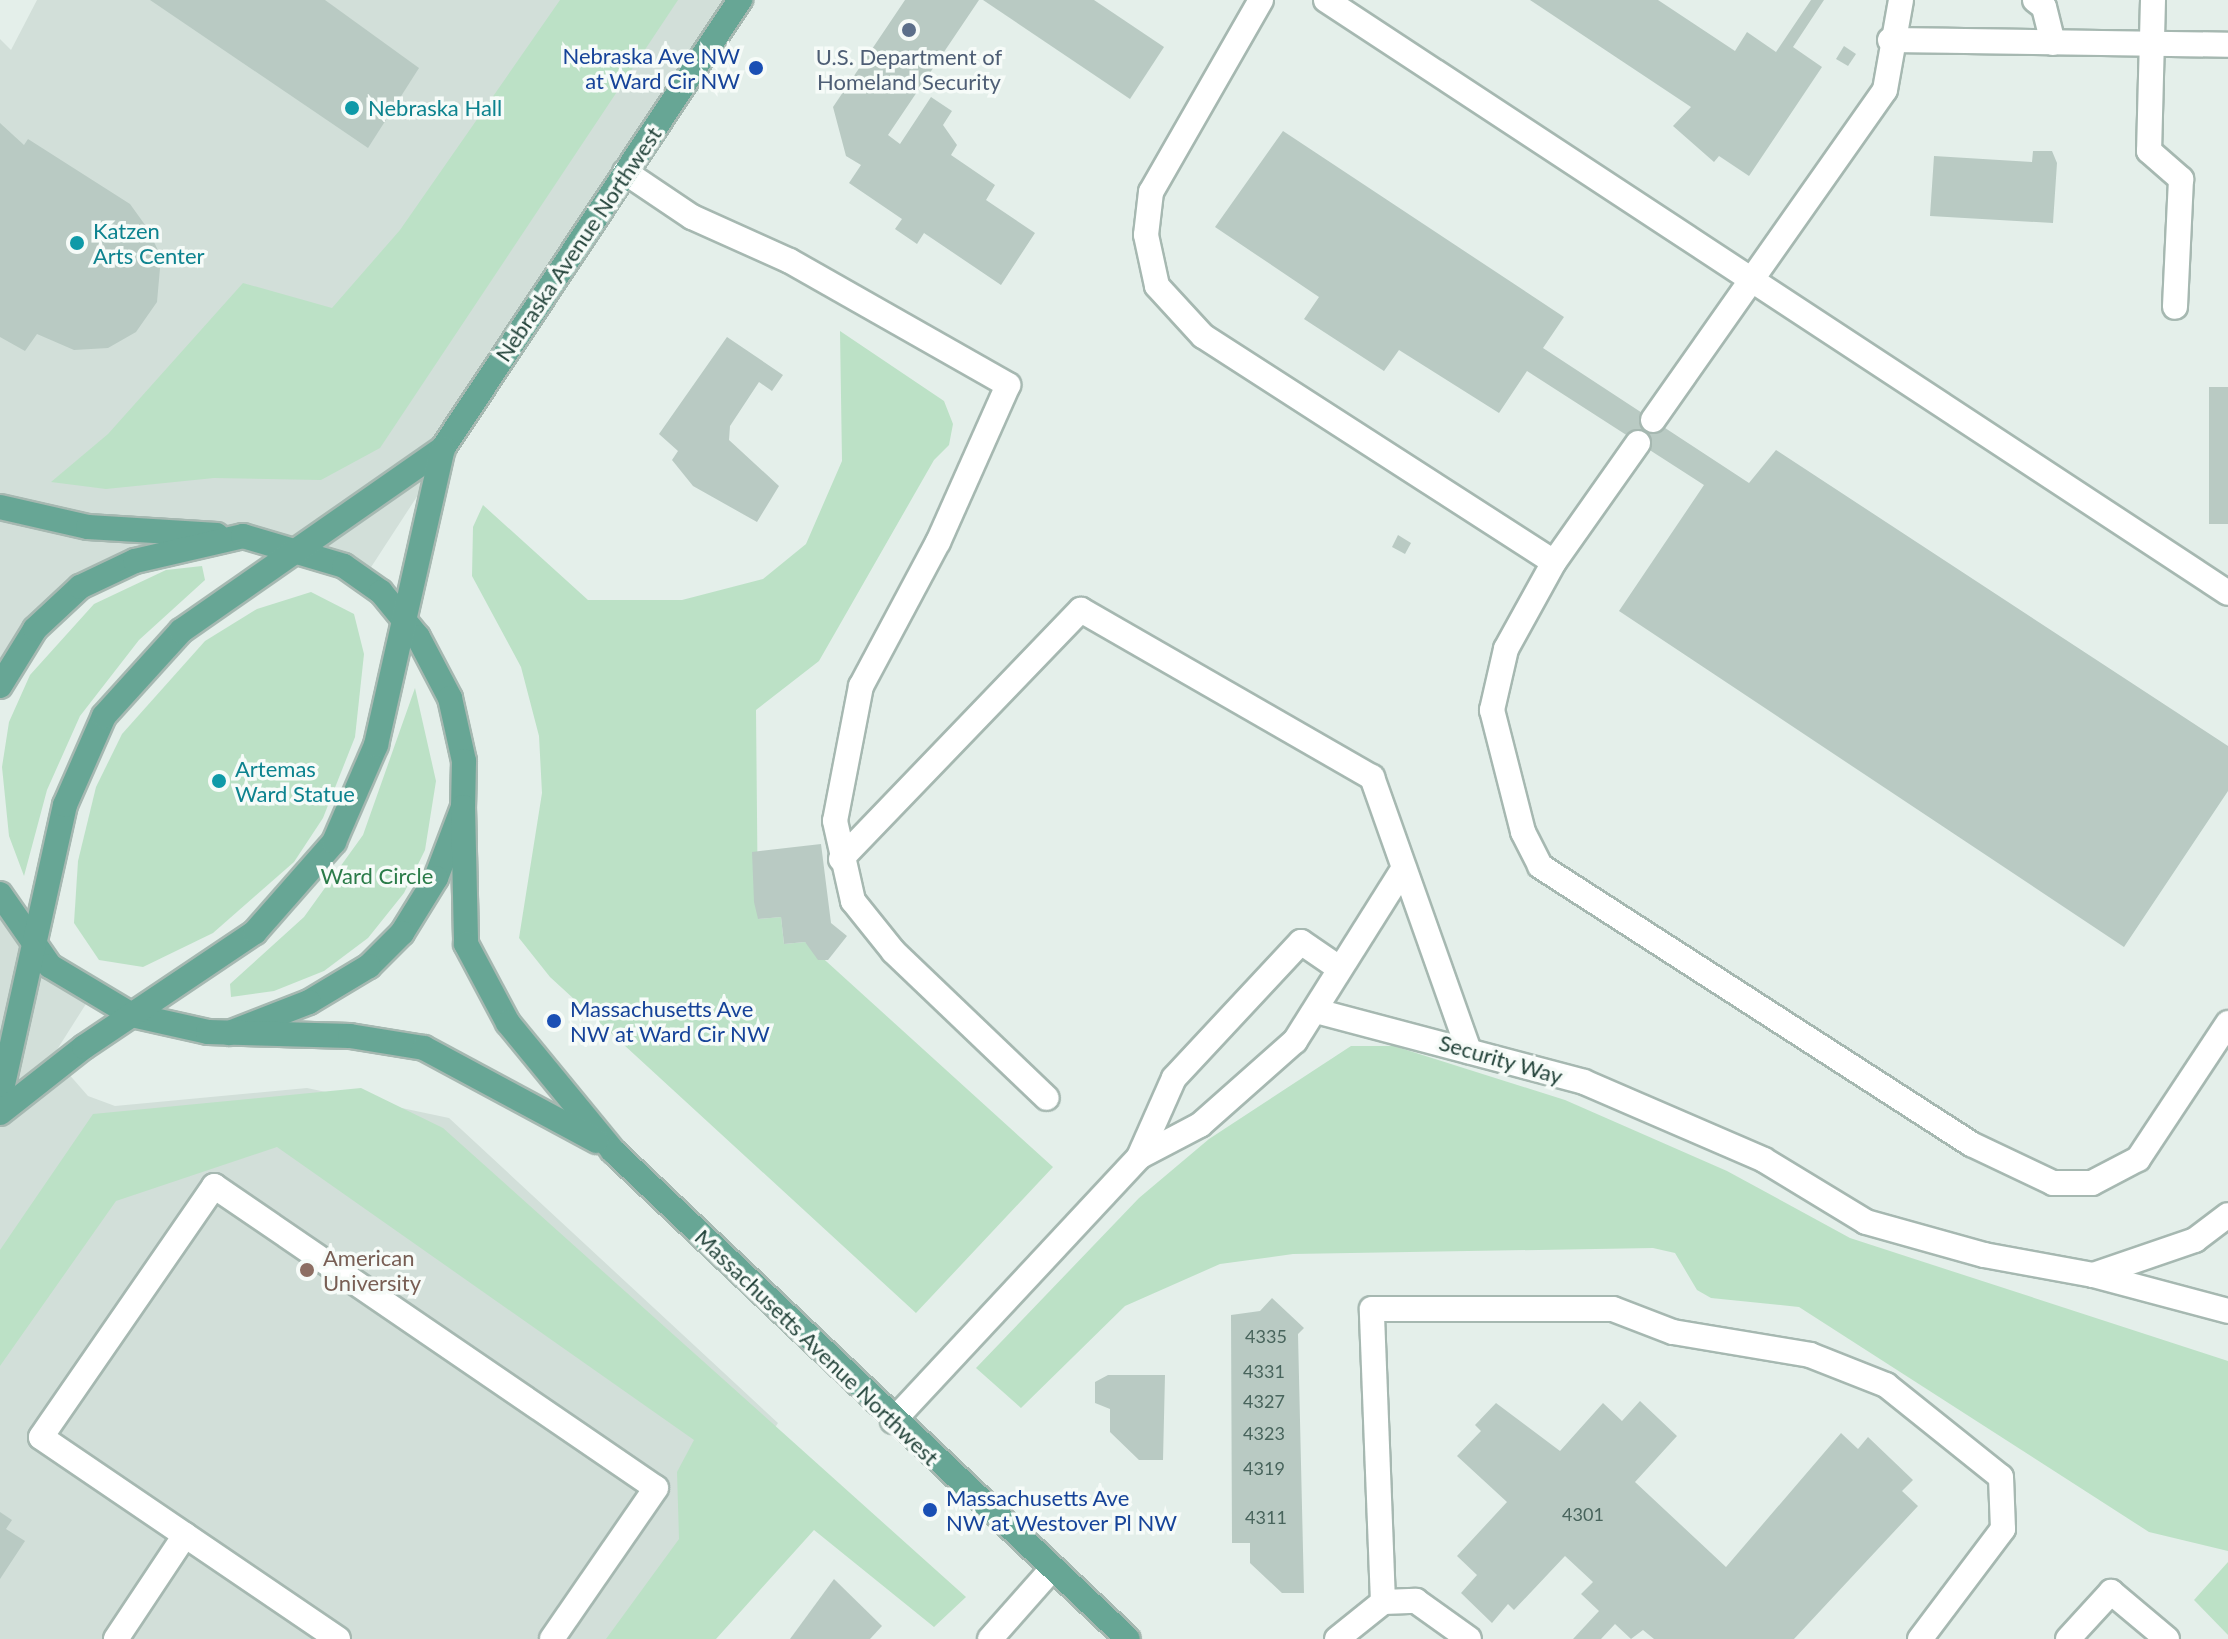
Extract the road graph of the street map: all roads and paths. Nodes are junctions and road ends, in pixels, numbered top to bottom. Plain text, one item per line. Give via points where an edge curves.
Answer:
1 (740, 0) edge
2 (1261, 0) edge
3 (1326, 0) edge
4 (1901, 0) edge
5 (2035, 0) edge
6 (2153, 0) edge
7 (1890, 40) junction
8 (2053, 43) junction
9 (2228, 45) edge
10 (2153, 46) junction
11 (625, 172) junction
12 (1755, 277) junction
13 (2175, 307) dead end
14 (1653, 420) dead end
15 (1638, 443) dead end
16 (443, 448) junction
17 (0, 507) edge
18 (243, 536) junction
19 (304, 549) junction
20 (1554, 562) junction
21 (2228, 593) edge
22 (402, 617) junction
23 (0, 686) edge
24 (463, 807) junction
25 (841, 859) junction
26 (1404, 868) junction
27 (0, 894) edge
28 (37, 952) junction
29 (1336, 966) junction
30 (1316, 1011) junction
31 (132, 1015) junction
32 (2228, 1023) edge
33 (229, 1033) junction
34 (1469, 1051) junction
35 (0, 1098) edge
36 (1047, 1098) dead end
37 (0, 1113) edge
38 (613, 1151) junction
39 (1139, 1157) junction
40 (2228, 1215) edge
41 (2093, 1275) junction
42 (2228, 1311) edge
43 (893, 1421) junction
44 (185, 1535) junction
45 (1052, 1569) junction
46 (1383, 1602) junction
47 (116, 1639) edge
48 (338, 1639) edge
49 (552, 1639) edge
50 (990, 1639) edge
51 (1128, 1639) edge
52 (1337, 1639) edge
53 (1469, 1639) edge
54 (1920, 1639) edge
55 (2068, 1639) edge
56 (2167, 1639) edge

1 - 11 main road, Nebraska Avenue Northwest
2 - 20 street via 1151,192 1146,235 1157,286 1203,336
3 - 12 street
4 - 7 street
5 - 8 street via 2044,7
6 - 10 street
7 - 8 street
7 - 12 street via 1885,90
8 - 10 street
9 - 10 street
10 - 13 street via 2149,151 2181,179
11 - 16 main road, Nebraska Avenue Northwest
11 - 25 street via 692,217 790,261 1008,385 938,542 861,686 835,821
12 - 14 street
12 - 21 street
15 - 20 street
16 - 19 main road, Nebraska Avenue Northwest
16 - 22 main road, Nebraska Avenue Northwest
17 - 18 main road via 88,527
18 - 19 main road, Massachusetts Avenue Northwest
18 - 23 main road via 135,561 80,587 35,629
19 - 22 main road, Massachusetts Avenue Northwest via 364,578
19 - 28 main road, Nebraska Avenue Northwest via 181,631 104,716 65,805
20 - 32 street via 1506,649 1492,710 1523,832 1540,866 1971,1144 2053,1183 2092,1183 2138,1159
22 - 24 main road, Massachusetts Avenue Northwest via 450,698 464,761
22 - 31 main road, Nebraska Avenue Northwest via 376,745 334,842 255,932
24 - 33 main road via 428,895 387,949 329,992
24 - 38 main road, Massachusetts Avenue Northwest via 470,959 508,1023
25 - 26 street via 1081,610 1372,777
25 - 36 street via 853,901 894,952
26 - 29 street
26 - 34 street
27 - 28 main road, Massachusetts Avenue Northwest
28 - 31 main road, Massachusetts Avenue Northwest via 78,988
28 - 35 main road
29 - 30 street
29 - 39 street via 1301,942 1174,1078
30 - 34 street, Security Way
30 - 39 street via 1295,1041 1200,1125
31 - 33 main road, Massachusetts Avenue Northwest
31 - 37 main road
33 - 38 main road, Massachusetts Avenue Northwest via 350,1036 424,1048
34 - 41 street, Security Way via 1656,1109 1764,1160 1866,1222
38 - 43 main road, Massachusetts Avenue Northwest
39 - 43 street
40 - 41 street via 2195,1240
41 - 42 street, Security Way
43 - 45 main road, Massachusetts Avenue Northwest
44 - 47 street
44 - 48 street
44 - 49 street via 41,1437 214,1186 656,1488
45 - 50 street
45 - 51 main road, Massachusetts Avenue Northwest
46 - 52 street
46 - 53 street via 1416,1601
46 - 54 street via 1372,1309 1613,1309 1673,1332 1810,1355 1886,1385 2001,1477 2003,1529
55 - 56 street via 2111,1592

